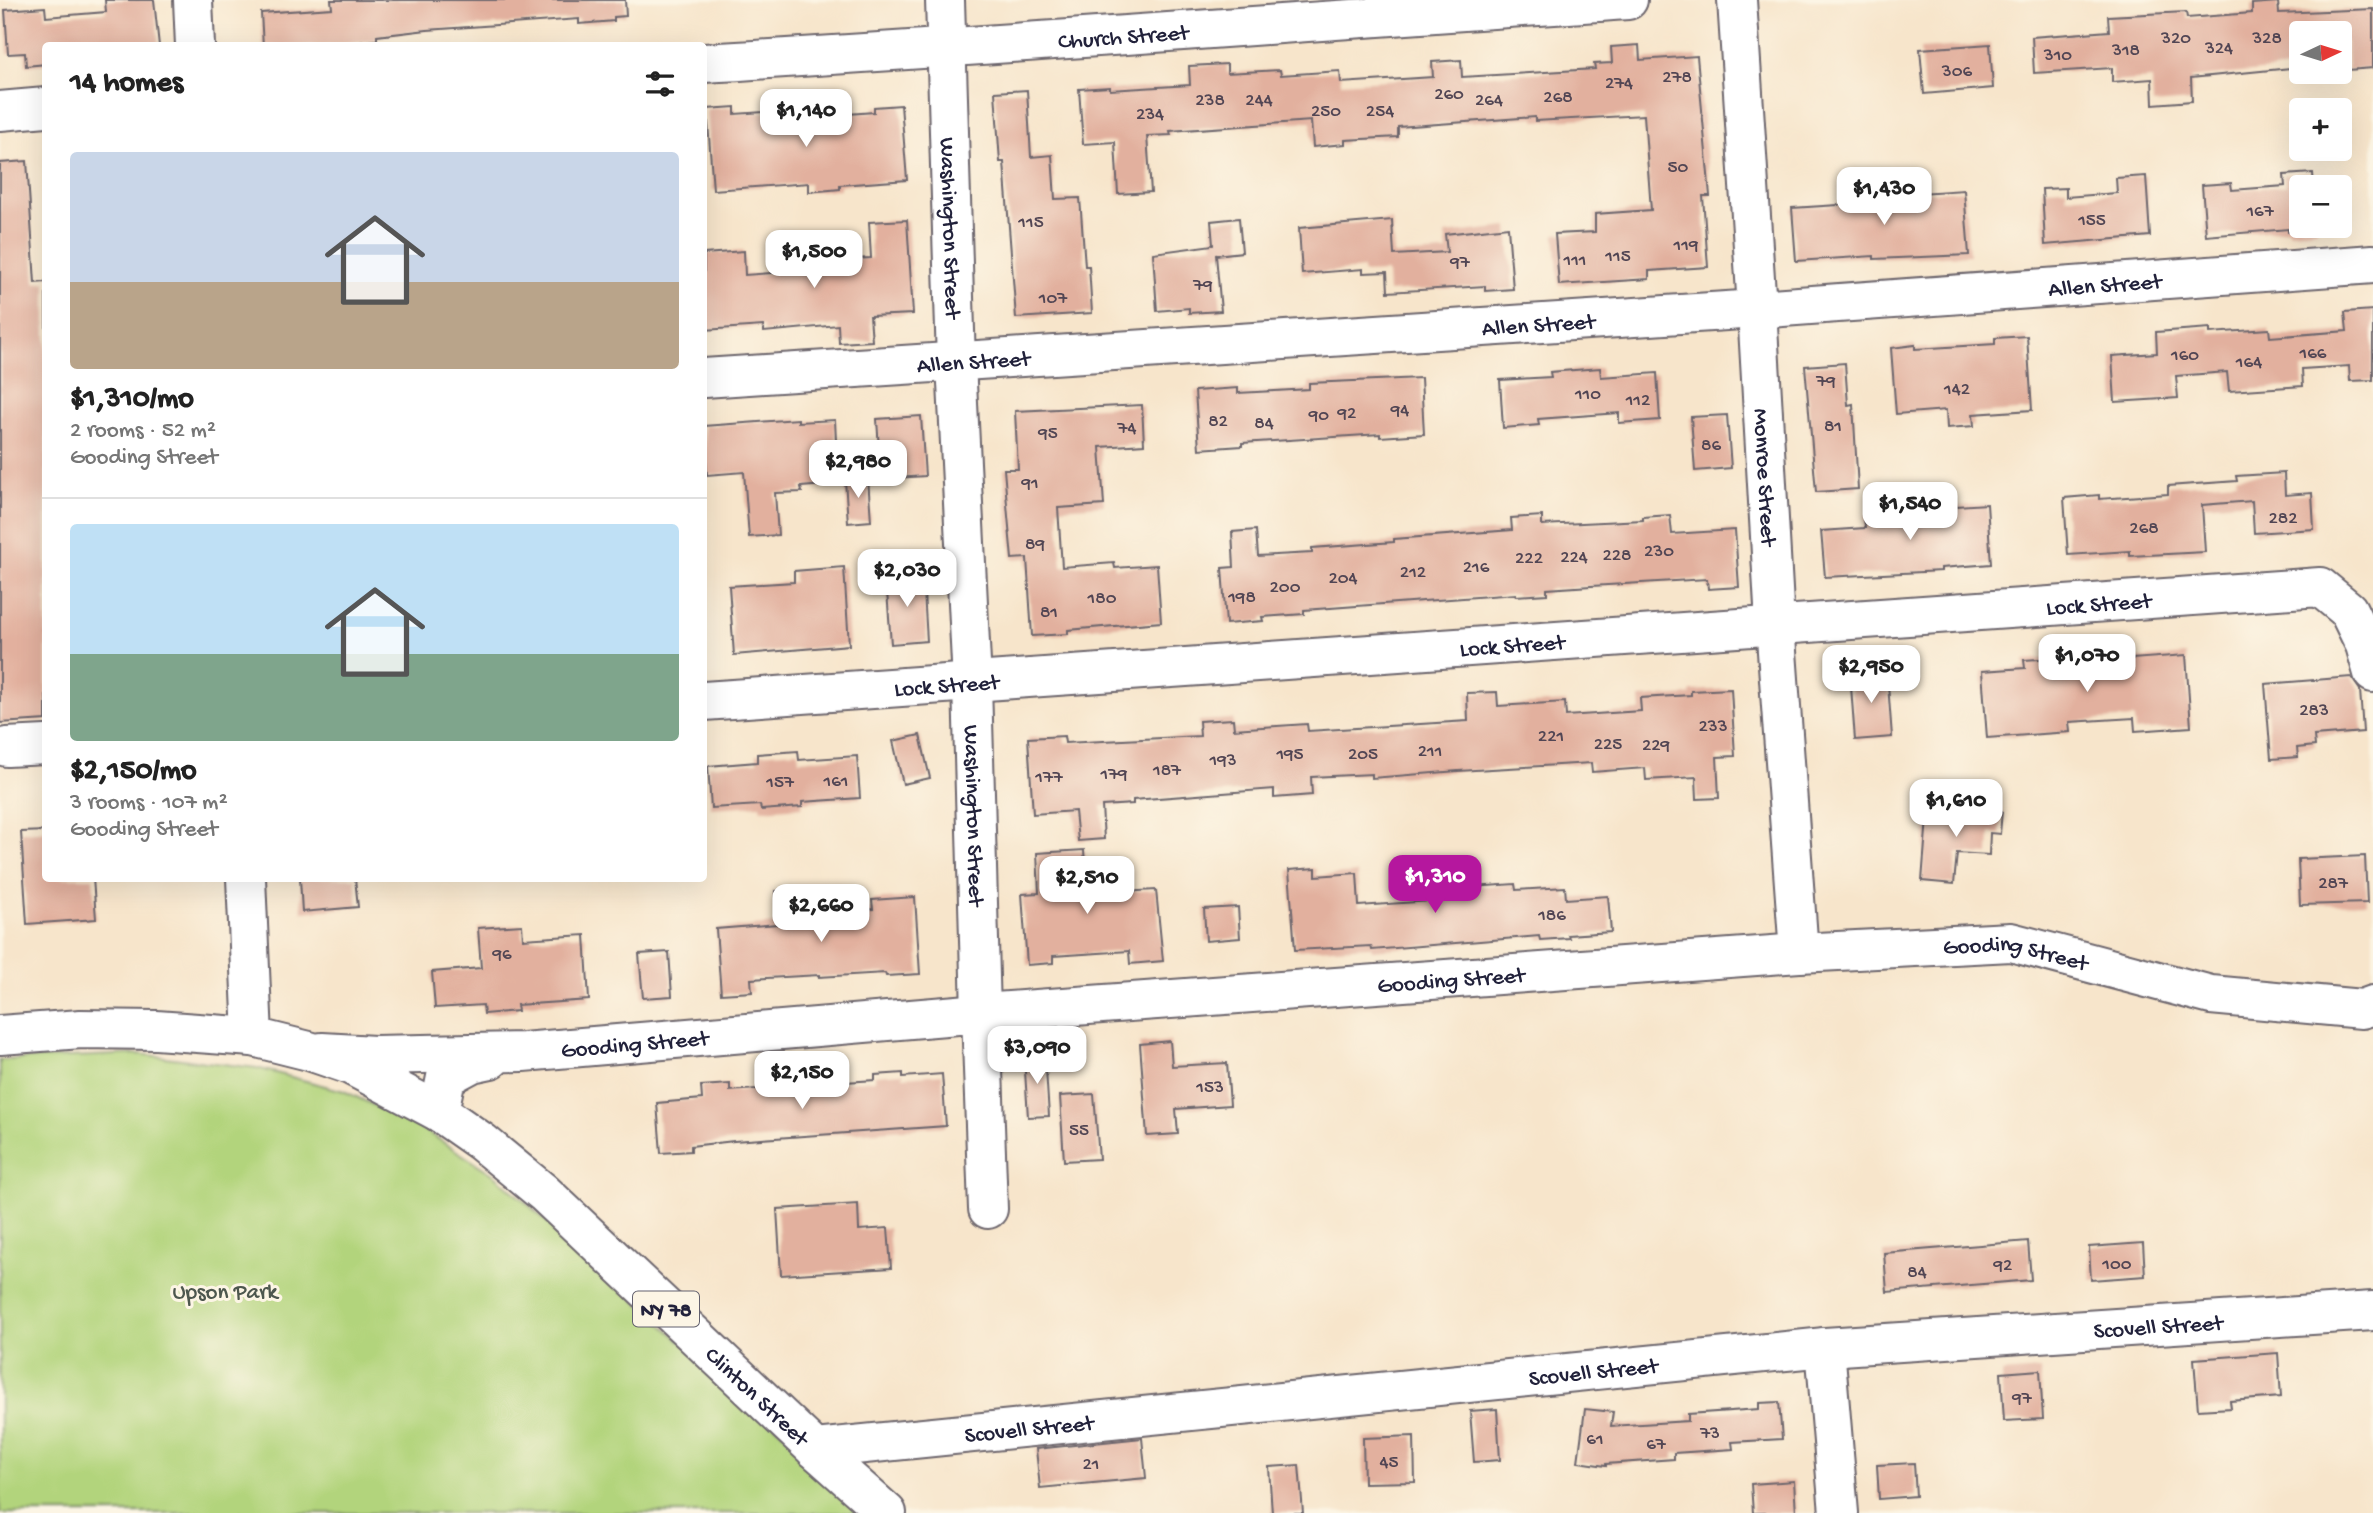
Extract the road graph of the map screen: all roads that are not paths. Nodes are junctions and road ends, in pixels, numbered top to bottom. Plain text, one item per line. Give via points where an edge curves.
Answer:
1 (193, 0) edge
2 (945, 0) edge
3 (1628, 0) edge
4 (1737, 0) edge
5 (1368, 8) edge
6 (195, 42) edge
7 (948, 49) junction
8 (707, 63) edge
9 (42, 107) edge
10 (0, 111) edge
11 (2373, 264) edge
12 (1757, 309) junction
13 (956, 363) junction
14 (707, 378) edge
15 (1775, 624) junction
16 (2373, 673) edge
17 (972, 683) junction
18 (707, 701) edge
19 (42, 745) edge
20 (7, 747) dead end
21 (246, 882) edge
22 (1799, 953) junction
23 (2373, 1005) edge
24 (981, 1013) junction
25 (0, 1035) edge
26 (253, 1037) junction
27 (309, 1051) junction
28 (523, 1052) junction
29 (439, 1112) junction
30 (988, 1209) dead end
31 (2373, 1311) edge
32 (1825, 1348) junction
33 (815, 1449) junction
34 (887, 1513) edge
35 (1839, 1513) edge

1 - 6 street
2 - 7 street, Washington Street
3 - 5 street, Church Street
4 - 12 street, Monroe Street
5 - 7 street, Church Street
7 - 8 street, Church Street
7 - 13 street, Washington Street
9 - 10 street
11 - 12 street, Allen Street
12 - 13 street, Allen Street
12 - 15 street, Monroe Street
13 - 14 street, Allen Street
13 - 17 street, Washington Street
15 - 16 street, Lock Street via 2320,587 2348,610
15 - 17 street, Lock Street
15 - 22 street, Monroe Street
17 - 18 street, Lock Street
17 - 24 street, Washington Street
19 - 20 street
21 - 26 street
22 - 23 street, Gooding Street via 2011,942 2211,995 2362,1009
22 - 24 street, Gooding Street
24 - 28 street, Gooding Street
24 - 30 street, Washington Street
25 - 26 street, Gooding Street via 81,1029
26 - 27 street, Gooding Street / NY 78
27 - 28 street, Gooding Street via 375,1055
27 - 29 street, Gooding Street / NY 78 via 349,1065
28 - 29 street, Gooding Street via 472,1063 446,1077
29 - 33 street, Clinton Street / NY 78 via 544,1193
31 - 32 street, Scovell Street
32 - 33 street, Scovell Street
32 - 35 street
33 - 34 street, Clinton Street / NY 78

